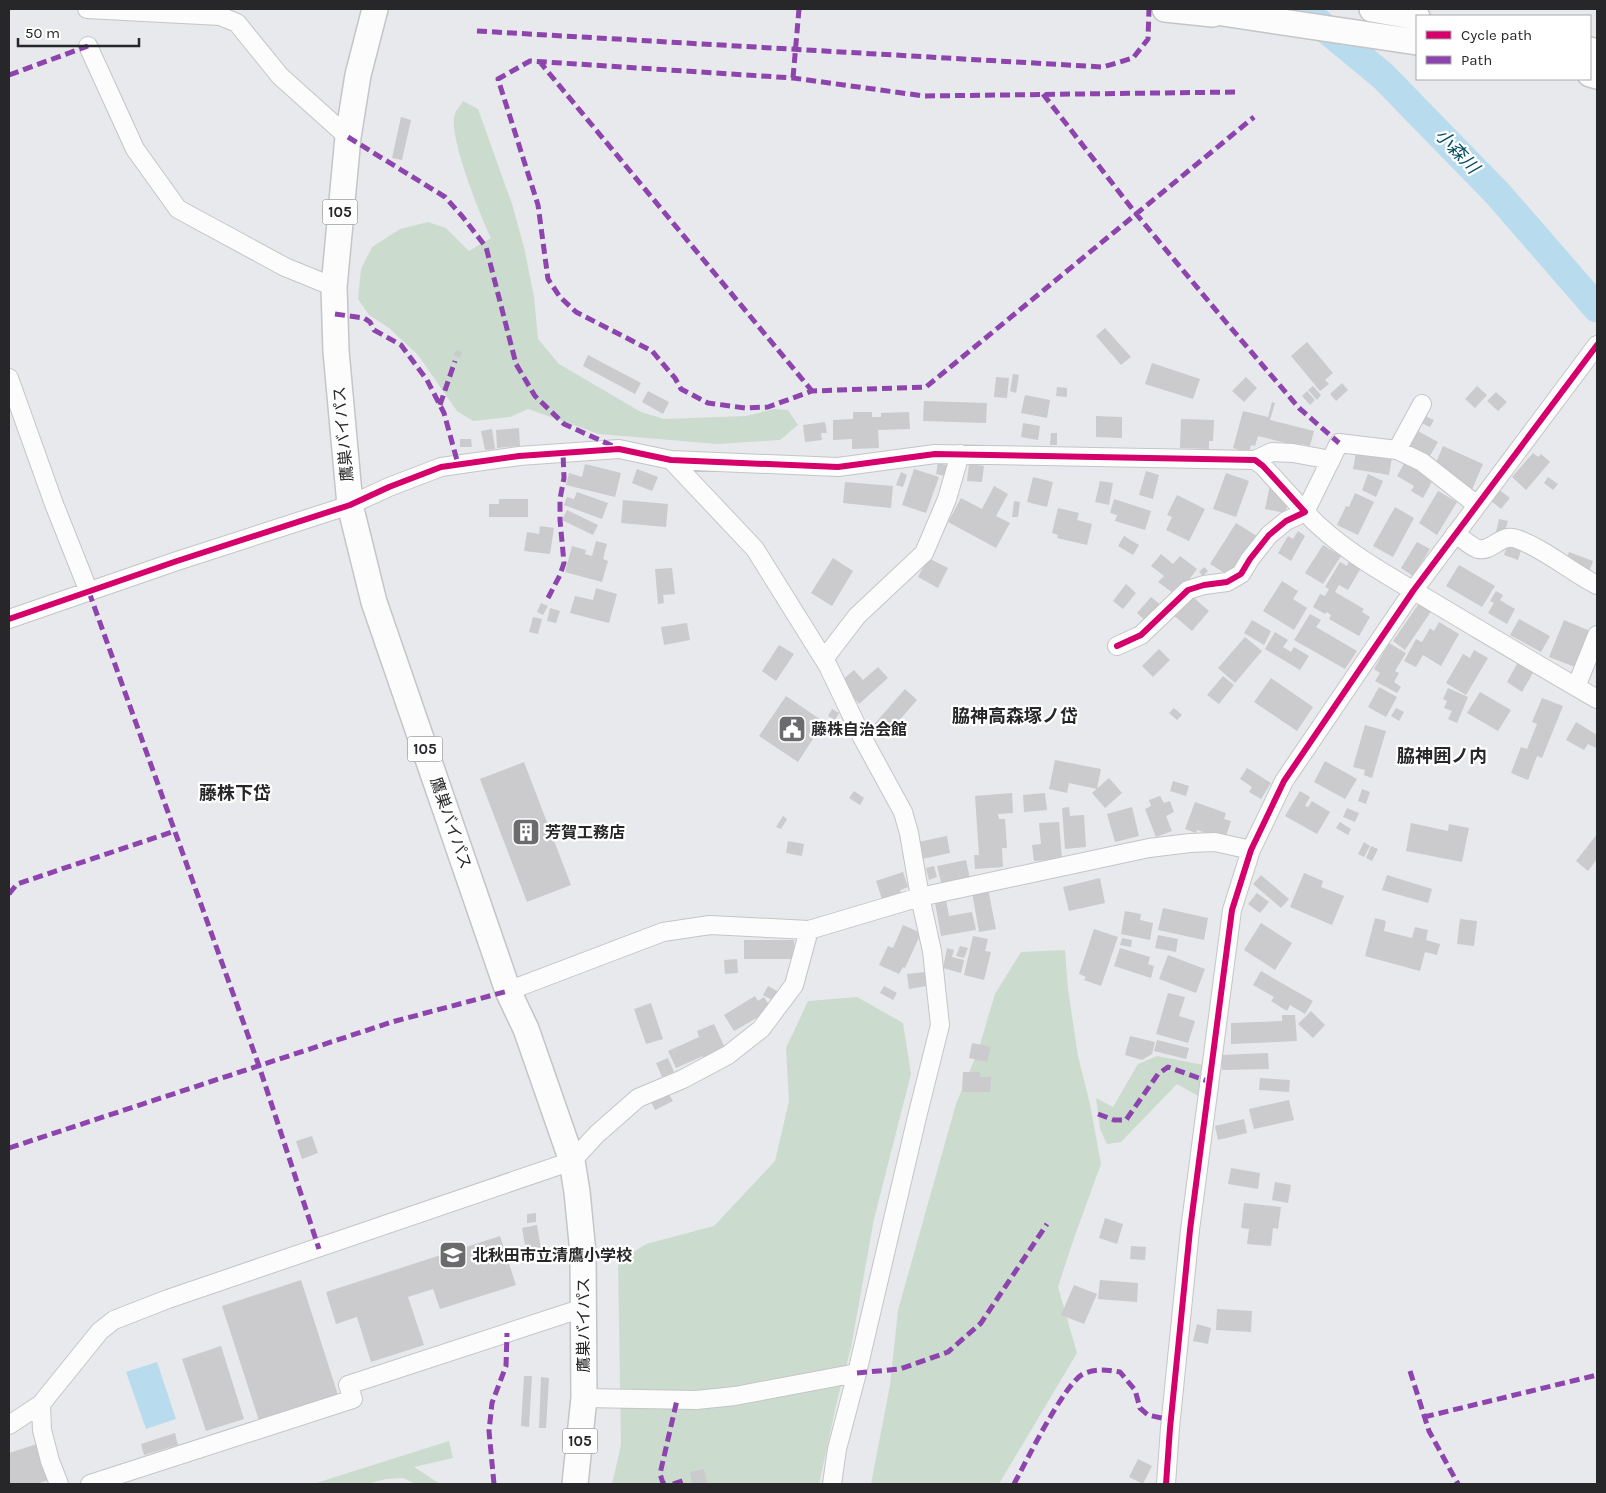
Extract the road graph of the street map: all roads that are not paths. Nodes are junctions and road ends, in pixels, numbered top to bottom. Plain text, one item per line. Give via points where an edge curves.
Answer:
1 (87, 9) edge
2 (375, 9) edge
3 (1165, 9) edge
4 (1196, 9) edge
5 (1372, 9) edge
6 (1416, 17) edge
7 (1293, 23) junction
8 (1416, 42) edge
9 (88, 46) dead end
10 (348, 137) junction
11 (334, 287) junction
12 (1597, 345) edge
13 (9, 378) edge
14 (1422, 404) dead end
15 (1397, 450) junction
16 (960, 454) junction
17 (671, 460) junction
18 (1255, 460) junction
19 (1332, 460) junction
20 (350, 505) junction
21 (1477, 505) junction
22 (1305, 512) junction
23 (1455, 534) junction
24 (1597, 585) edge
25 (1413, 591) junction
26 (89, 592) junction
27 (9, 619) edge
28 (1597, 634) edge
29 (1117, 646) dead end
30 (824, 659) junction
31 (1576, 687) junction
32 (1597, 699) edge
33 (1251, 850) junction
34 (920, 897) junction
35 (809, 930) junction
36 (508, 991) junction
37 (572, 1161) junction
38 (583, 1308) junction
39 (857, 1373) junction
40 (584, 1398) junction
41 (40, 1404) junction
42 (9, 1425) edge
43 (59, 1484) edge
44 (90, 1484) edge
45 (575, 1484) edge
46 (832, 1484) edge
47 (1166, 1484) edge

1 - 10 street via 220,16 237,23 280,76
2 - 10 highway, 鷹巣バイパス / 105 via 358,74
3 - 7 highway
4 - 7 highway
5 - 6 highway
7 - 8 highway
9 - 11 street via 135,149 178,209 286,267
10 - 11 highway, 鷹巣バイパス / 105
11 - 20 highway, 鷹巣バイパス / 105
12 - 21 street
13 - 26 street
14 - 15 street
15 - 19 street via 1339,443
15 - 21 street via 1422,462
16 - 17 street via 935,454 838,467
16 - 18 street
16 - 30 street via 947,499 924,553 857,616
17 - 20 street via 619,449 468,463 440,467
17 - 30 street via 754,549
18 - 19 street via 1272,452
18 - 22 street
19 - 22 street
20 - 26 street
20 - 36 highway, 鷹巣バイパス / 105 via 374,602
21 - 23 street
22 - 25 street via 1321,530
22 - 29 street via 1286,521 1269,535 1241,574 1227,582 1188,590 1141,635
23 - 24 street via 1478,549 1490,548 1500,539 1514,538 1539,549
23 - 25 street
25 - 31 street
25 - 33 street via 1284,781
26 - 27 street
28 - 31 street
30 - 34 street via 903,812
31 - 32 street
33 - 34 street via 1215,842 1190,842
33 - 47 street via 1232,910 1190,1230
34 - 35 street
34 - 39 street via 932,951 940,1025
35 - 36 street via 710,925 664,932
35 - 37 street via 794,985 761,1029 728,1055 638,1098 596,1134
36 - 37 highway, 鷹巣バイパス / 105 via 526,1028
37 - 38 highway, 鷹巣バイパス / 105 via 583,1253
37 - 41 street via 114,1320 100,1331
38 - 40 highway, 鷹巣バイパス / 105
38 - 44 street via 348,1385 353,1399
39 - 40 street via 735,1396 696,1400
39 - 46 street via 837,1449
40 - 45 highway, 鷹巣バイパス / 105
41 - 42 street
41 - 43 street via 42,1430

